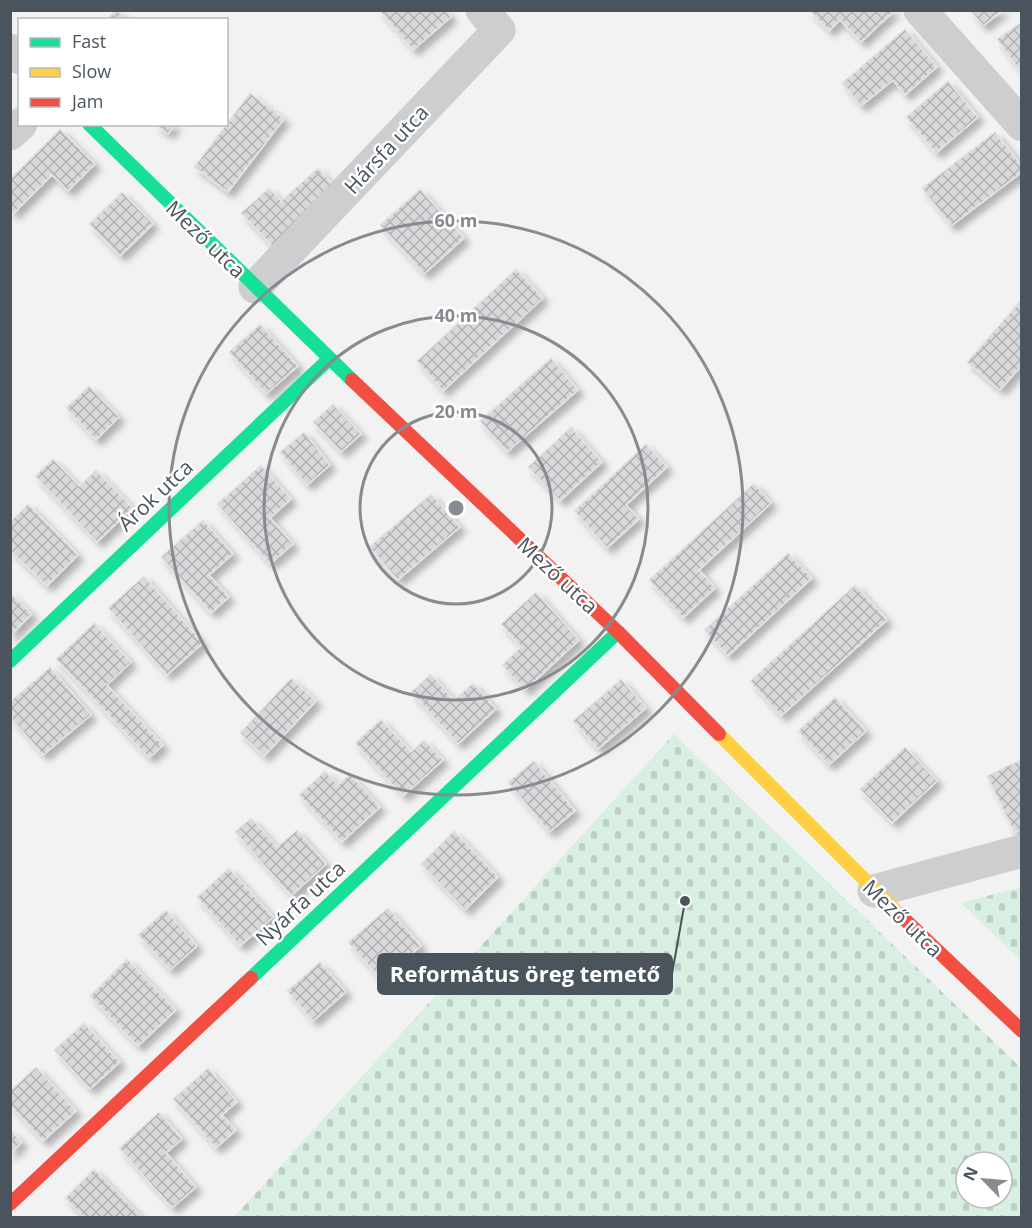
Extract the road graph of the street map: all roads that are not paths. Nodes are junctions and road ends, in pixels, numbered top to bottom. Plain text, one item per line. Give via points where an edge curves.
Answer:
1 (482, 10) edge
2 (920, 10) edge
3 (1022, 125) edge
4 (91, 126) edge
5 (255, 287) junction
6 (329, 359) junction
7 (618, 632) junction
8 (10, 661) edge
9 (1022, 851) edge
10 (874, 891) junction
11 (1022, 1031) edge
12 (10, 1204) edge

1 - 5 street, Hársfa utca via 499,30
2 - 3 street
4 - 5 street, Mező utca
5 - 6 street, Mező utca
6 - 7 street, Mező utca
6 - 8 street, Árok utca
7 - 10 street, Mező utca
7 - 12 street, Nyárfa utca
9 - 10 street
10 - 11 street, Mező utca

